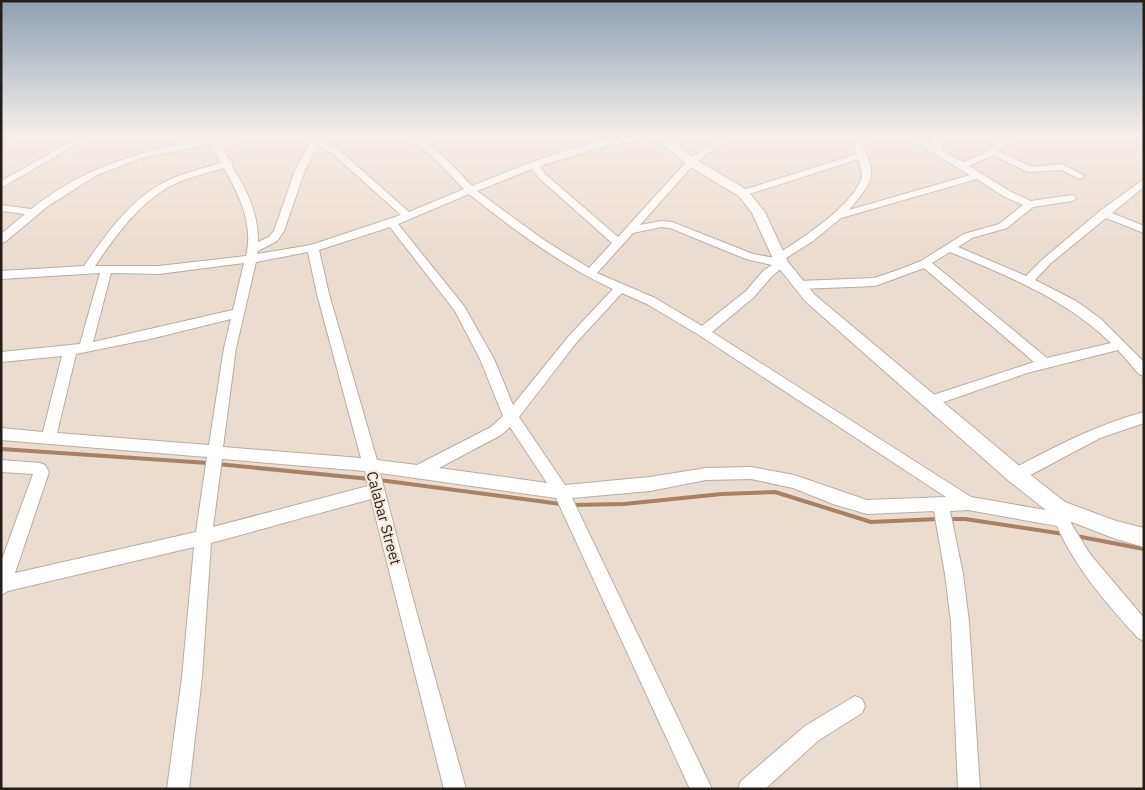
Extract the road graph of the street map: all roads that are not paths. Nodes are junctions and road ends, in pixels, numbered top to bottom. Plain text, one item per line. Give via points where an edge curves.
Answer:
1 (24, 172) edge
2 (98, 172) edge
3 (205, 172) edge
4 (232, 172) edge
5 (299, 172) edge
6 (358, 172) edge
7 (452, 172) edge
8 (516, 172) edge
9 (539, 172) edge
10 (682, 172) edge
11 (708, 172) edge
12 (809, 172) edge
13 (866, 172) edge
14 (974, 172) edge
15 (1071, 172) edge
16 (979, 175) junction
17 (1080, 176) dead end
18 (1144, 182) edge
19 (1, 185) edge
20 (470, 190) junction
21 (743, 193) junction
22 (1072, 198) dead end
23 (1030, 204) junction
24 (1, 208) edge
25 (31, 212) junction
26 (1104, 214) junction
27 (840, 215) junction
28 (409, 217) junction
29 (392, 223) junction
30 (1144, 230) edge
31 (627, 231) junction
32 (1, 240) edge
33 (617, 242) junction
34 (948, 247) junction
35 (313, 248) junction
36 (252, 254) junction
37 (781, 260) junction
38 (925, 263) junction
39 (87, 270) junction
40 (106, 270) junction
41 (590, 274) junction
42 (1, 275) edge
43 (1028, 281) junction
44 (799, 285) junction
45 (621, 287) junction
46 (237, 313) junction
47 (703, 332) junction
48 (1121, 345) junction
49 (85, 349) junction
50 (70, 350) junction
51 (1, 357) edge
52 (1044, 363) junction
53 (1144, 371) edge
54 (932, 402) junction
55 (511, 416) junction
56 (1144, 416) edge
57 (1, 434) edge
58 (50, 438) junction
59 (214, 455) junction
60 (1, 466) edge
61 (370, 468) junction
62 (418, 472) junction
63 (1016, 475) junction
64 (376, 491) junction
65 (562, 494) junction
66 (968, 504) junction
67 (942, 512) junction
68 (1064, 525) junction
69 (203, 538) junction
70 (1144, 538) edge
71 (2, 585) edge
72 (1144, 632) edge
73 (854, 706) dead end
74 (178, 789) edge
75 (455, 789) edge
76 (701, 789) edge
77 (749, 789) edge
78 (969, 789) edge

1 - 19 street
2 - 25 street
3 - 39 street via 162,187 137,208 105,243
4 - 36 street via 245,197 253,227
5 - 36 street via 279,232
6 - 28 street
7 - 20 street
8 - 20 street
9 - 33 street
10 - 31 street
11 - 21 main road
12 - 21 street
13 - 27 street via 866,179
14 - 16 street
15 - 17 street
16 - 23 street via 1007,194
16 - 27 street
18 - 26 street
20 - 28 street
20 - 41 street
21 - 37 main road via 758,212
22 - 23 street
23 - 34 street via 1002,226 968,236
24 - 25 street
25 - 32 street
26 - 30 street
26 - 43 street
27 - 37 street
28 - 29 street
29 - 35 street
29 - 55 street via 460,309 487,359
31 - 33 street
31 - 37 street via 672,225 750,256
33 - 41 street
34 - 38 street
34 - 43 street
35 - 36 street
35 - 61 street, Calabar Street
36 - 40 street via 159,270
36 - 46 street
37 - 44 main road
37 - 47 street via 750,294
38 - 44 street via 875,282
38 - 52 street
39 - 40 street
39 - 42 street
40 - 49 street
41 - 45 street
43 - 48 street via 1072,304
44 - 54 main road
45 - 47 street
45 - 55 street via 572,340
46 - 49 street
46 - 59 street
47 - 66 street
48 - 52 street
48 - 53 street
49 - 50 street
50 - 51 street
50 - 58 street
52 - 54 street
54 - 63 main road
55 - 62 street via 496,431
55 - 65 street
56 - 63 street via 1076,443
57 - 58 street
58 - 59 street
59 - 61 street
59 - 69 street
60 - 71 street via 36,468 41,472
61 - 62 street
61 - 64 street, Calabar Street
62 - 65 street
63 - 68 main road
64 - 69 street
64 - 75 street, Calabar Street
65 - 67 street via 706,474 751,473 794,482 868,507
65 - 76 street
66 - 67 street
66 - 68 street
67 - 78 street via 954,570 961,638
68 - 70 main road via 1116,530
68 - 72 street via 1119,604
69 - 71 street
69 - 74 street via 192,677
73 - 77 street via 812,733

